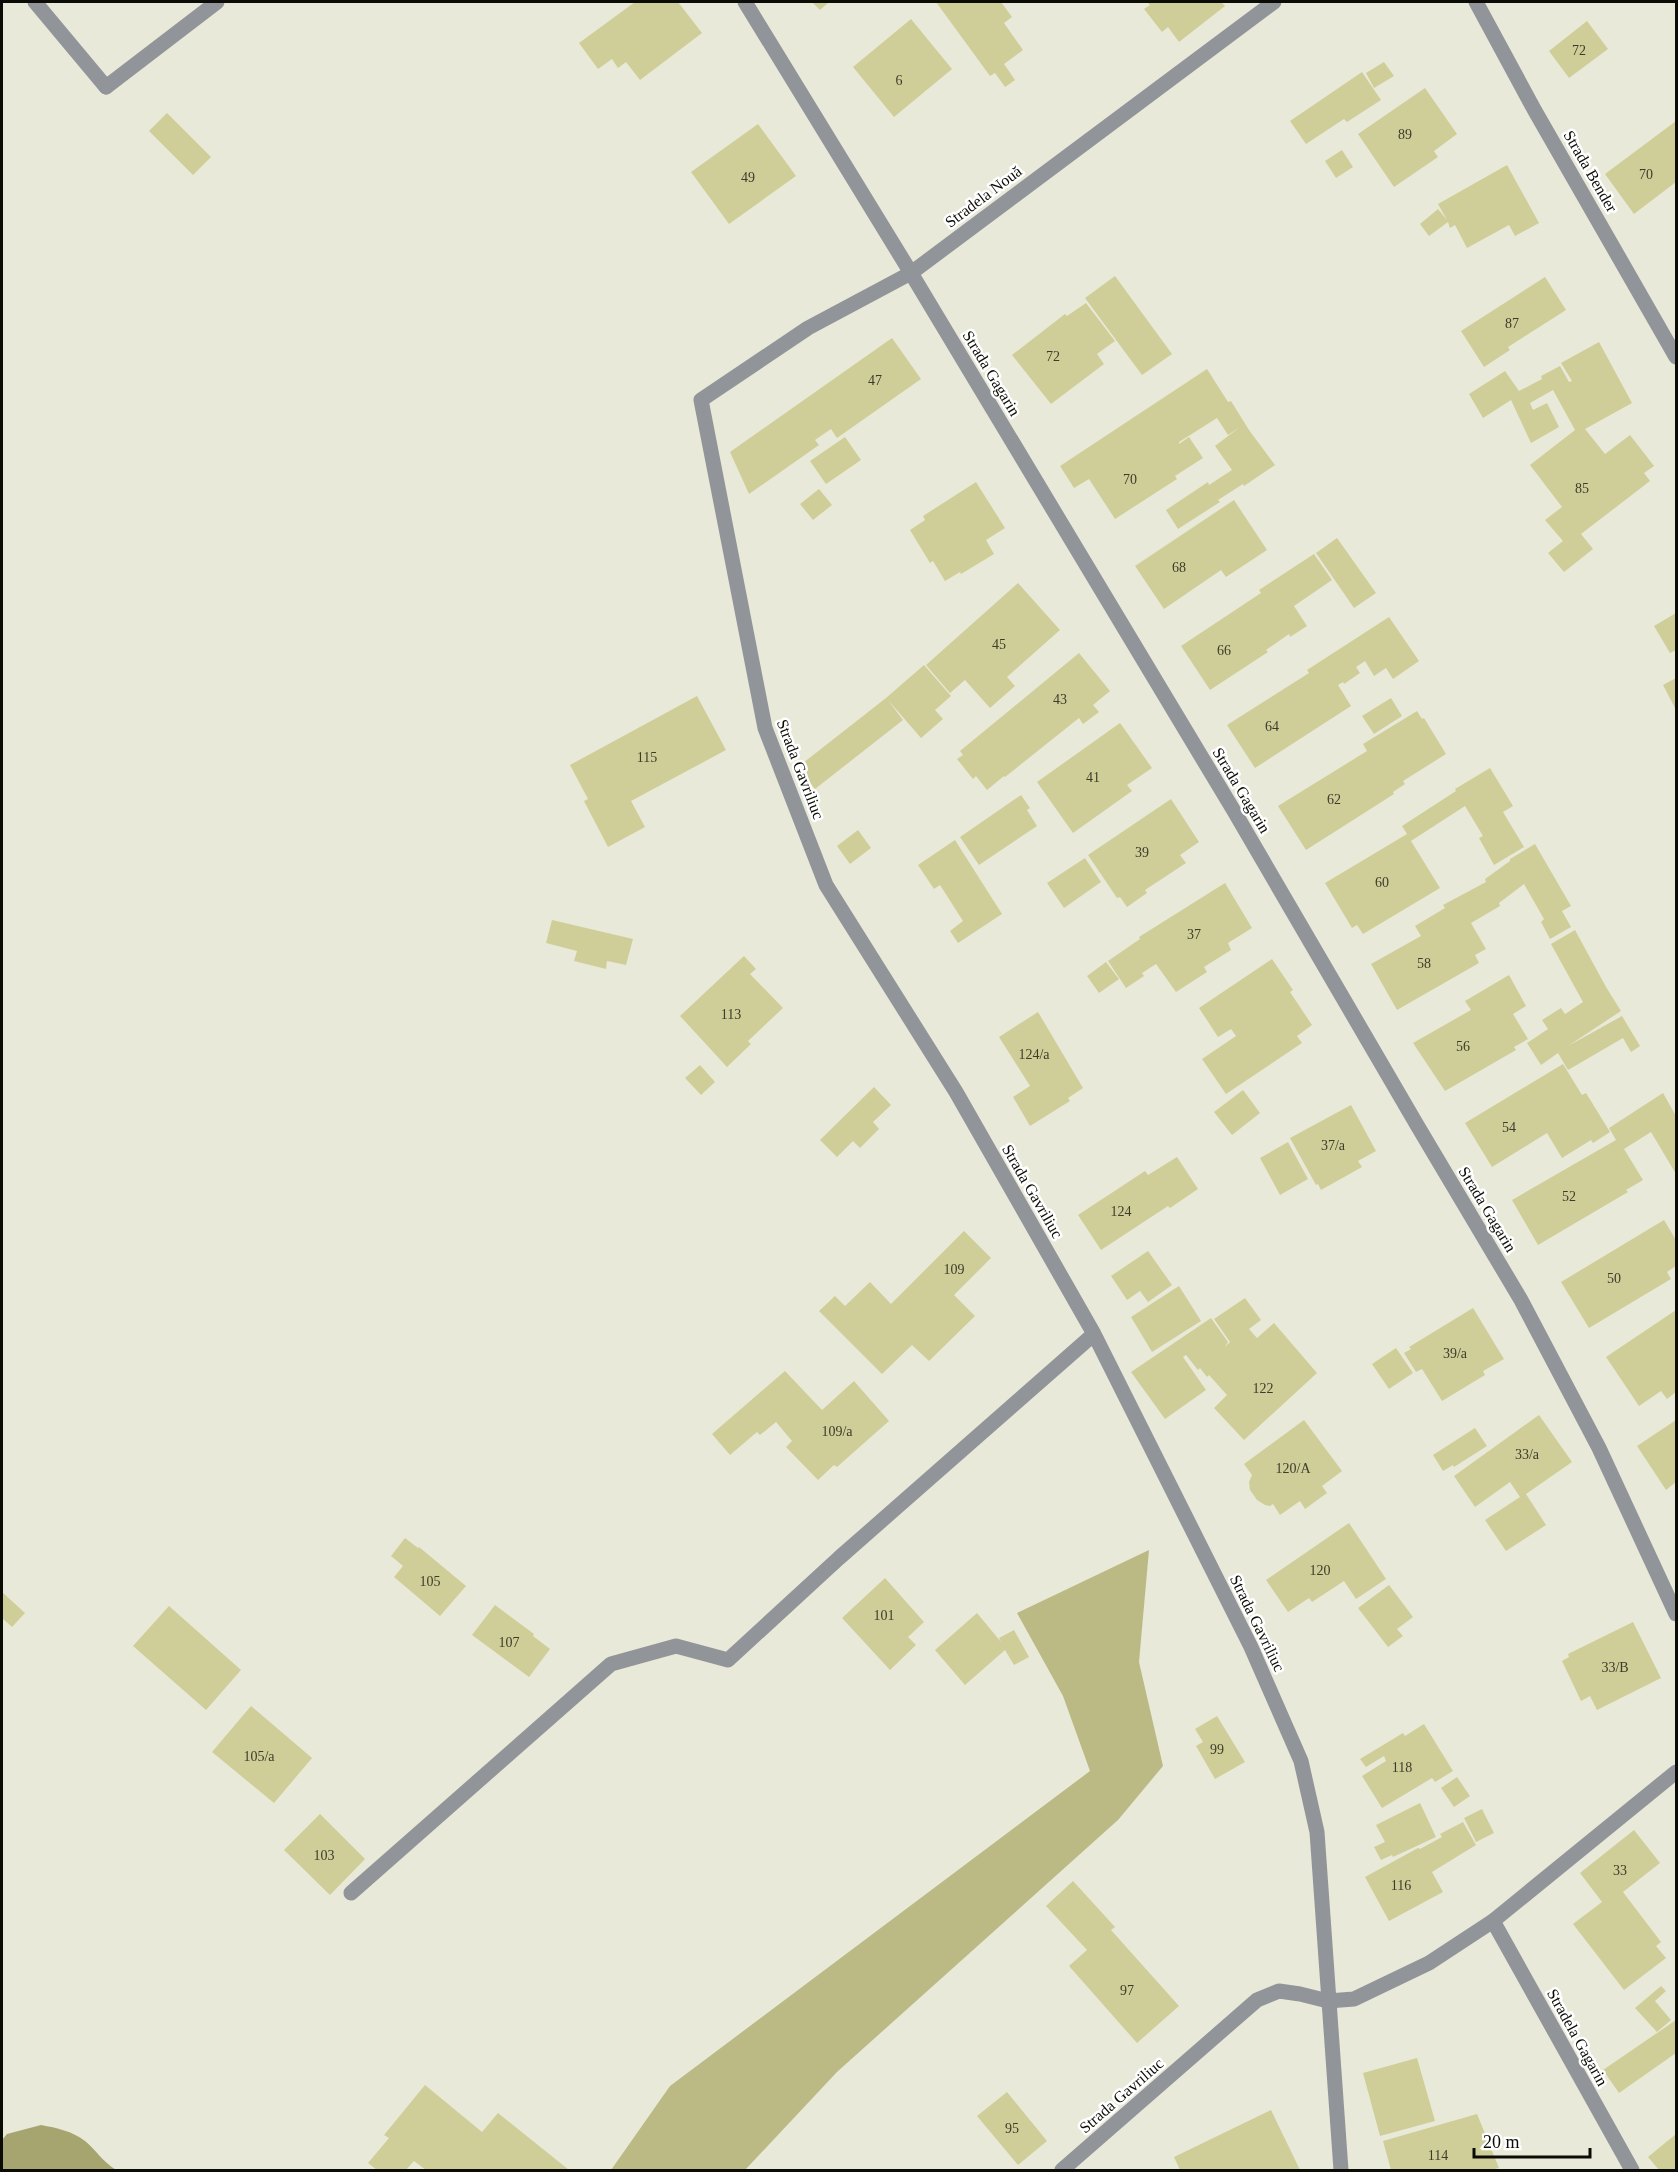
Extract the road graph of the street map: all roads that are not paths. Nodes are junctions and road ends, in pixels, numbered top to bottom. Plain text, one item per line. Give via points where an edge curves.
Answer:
1 (35, 2) edge
2 (217, 2) edge
3 (745, 2) edge
4 (1274, 2) edge
5 (1476, 2) edge
6 (911, 273) junction
7 (1677, 357) edge
8 (701, 400) joint
9 (1094, 1334) junction
10 (1677, 1614) edge
11 (1677, 1772) edge
12 (351, 1893) dead end
13 (1493, 1921) junction
14 (1328, 2001) junction
15 (1062, 2170) edge
16 (1341, 2170) edge
17 (1632, 2170) edge

1 - 2 street via 106,87
3 - 6 street, Strada Gagarin
4 - 6 street, Stradela Nouă
5 - 7 street, Strada Bender
6 - 8 street, Stradela Nouă via 808,328
6 - 10 street, Strada Gagarin via 1521,1299 1599,1448
8 - 9 street, Strada Gavriliuc via 765,728 826,885 956,1092
9 - 12 street via 728,1660 676,1646 611,1664
9 - 14 street, Strada Gavriliuc via 1251,1647 1301,1761 1317,1832
11 - 13 street
13 - 14 street via 1429,1963 1381,1987 1354,1999
13 - 17 street, Stradela Gagarin
14 - 15 street, Strada Gavriliuc via 1279,1991 1257,2000
14 - 16 street, Strada Gavriliuc

